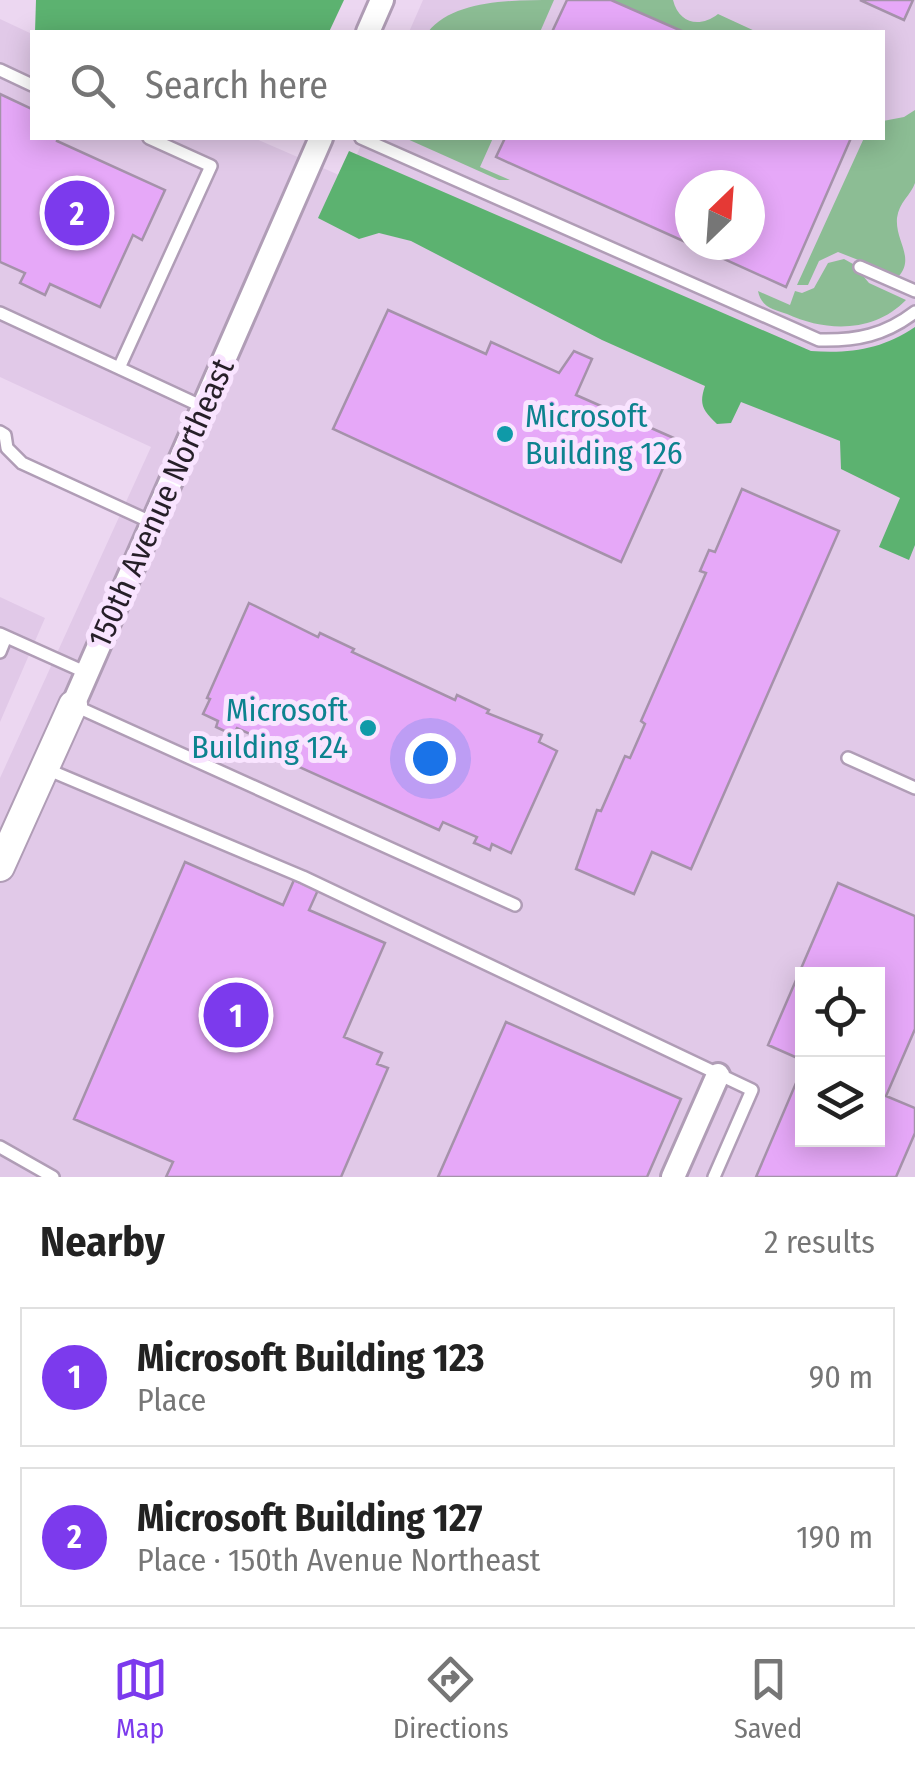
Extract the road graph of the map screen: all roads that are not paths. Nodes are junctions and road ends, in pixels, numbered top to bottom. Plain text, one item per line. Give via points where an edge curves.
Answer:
1 (382, 0) edge
2 (369, 30) edge
3 (0, 70) edge
4 (30, 84) edge
5 (152, 140) edge
6 (321, 140) edge
7 (366, 140) edge
8 (860, 266) dead end
9 (915, 291) edge
10 (0, 312) edge
11 (915, 312) edge
12 (120, 368) junction
13 (204, 408) junction
14 (0, 432) edge
15 (153, 523) junction
16 (3, 635) edge
17 (0, 652) edge
18 (87, 673) junction
19 (72, 705) junction
20 (848, 758) dead end
21 (44, 768) junction
22 (915, 788) edge
23 (0, 868) edge
24 (515, 905) dead end
25 (718, 1075) junction
26 (0, 1147) edge
27 (24, 1163) junction
28 (17, 1177) edge
29 (52, 1177) edge
30 (673, 1177) edge
31 (714, 1177) edge

1 - 2 street
3 - 4 lane
5 - 12 lane via 211,166
6 - 13 street, 150th Avenue Northeast
7 - 11 lane via 819,340 868,338
8 - 9 lane
10 - 12 lane
12 - 13 lane
13 - 15 street, 150th Avenue Northeast
14 - 15 lane via 22,464
15 - 18 street, 150th Avenue Northeast
16 - 17 lane
16 - 18 lane
18 - 19 street, 150th Avenue Northeast
19 - 21 street, 150th Avenue Northeast
19 - 24 lane
20 - 22 lane
21 - 23 street, 150th Avenue Northeast
21 - 25 lane via 303,876
25 - 30 street
25 - 31 lane via 752,1090
26 - 27 lane
27 - 28 lane
27 - 29 lane

